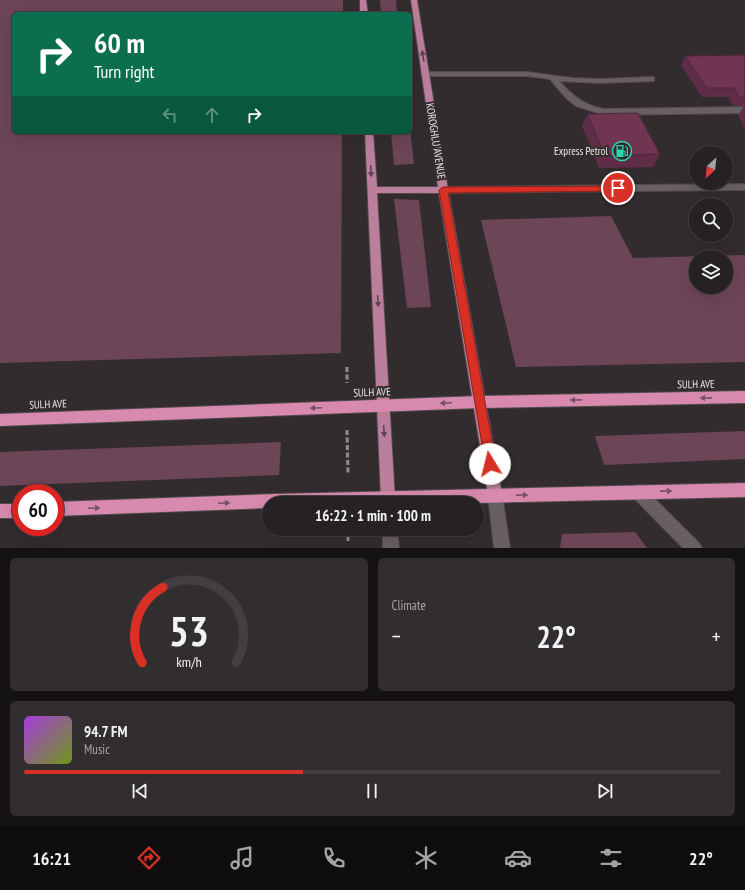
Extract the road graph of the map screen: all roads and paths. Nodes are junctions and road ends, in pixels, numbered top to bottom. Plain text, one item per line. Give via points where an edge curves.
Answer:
1 (363, 0) edge
2 (414, 0) edge
3 (364, 12) edge
4 (426, 74) junction
5 (552, 77) junction
6 (651, 79) dead end
7 (745, 110) edge
8 (369, 134) edge
9 (745, 188) edge
10 (372, 190) junction
11 (443, 190) junction
12 (347, 367) dead end
13 (745, 397) edge
14 (480, 402) junction
15 (382, 405) junction
16 (347, 406) junction
17 (0, 420) edge
18 (745, 490) edge
19 (638, 492) junction
20 (495, 495) junction
21 (348, 496) edge
22 (388, 496) edge
23 (477, 496) edge
24 (262, 502) edge
25 (64, 509) edge
26 (12, 510) edge
27 (0, 511) edge
28 (348, 536) edge
29 (390, 536) edge
30 (348, 541) dead end
31 (391, 548) edge
32 (502, 548) edge
33 (694, 548) edge

1 - 3 main road
4 -> 2 main road, KOROGHLU AVENUE
4 - 5 street via 527,74
4 - 11 main road, KOROGHLU AVENUE
5 - 6 street via 600,82
5 - 7 street via 574,103 586,109 604,112
8 -> 10 main road
9 - 11 street
10 - 11 main road
10 -> 15 main road
11 - 14 main road, KOROGHLU AVENUE
12 - 16 path
13 -> 14 highway, SULH AVE
14 -> 15 highway, SULH AVE
14 - 20 main road, KOROGHLU AVENUE
15 - 16 highway, SULH AVE
15 -> 22 main road
16 -> 17 highway, SULH AVE
16 - 21 path
19 -> 18 highway
20 -> 19 highway
19 - 33 street
20 - 23 highway
20 - 32 street
25 -> 24 highway
26 - 27 highway
28 - 30 path
29 - 31 street

